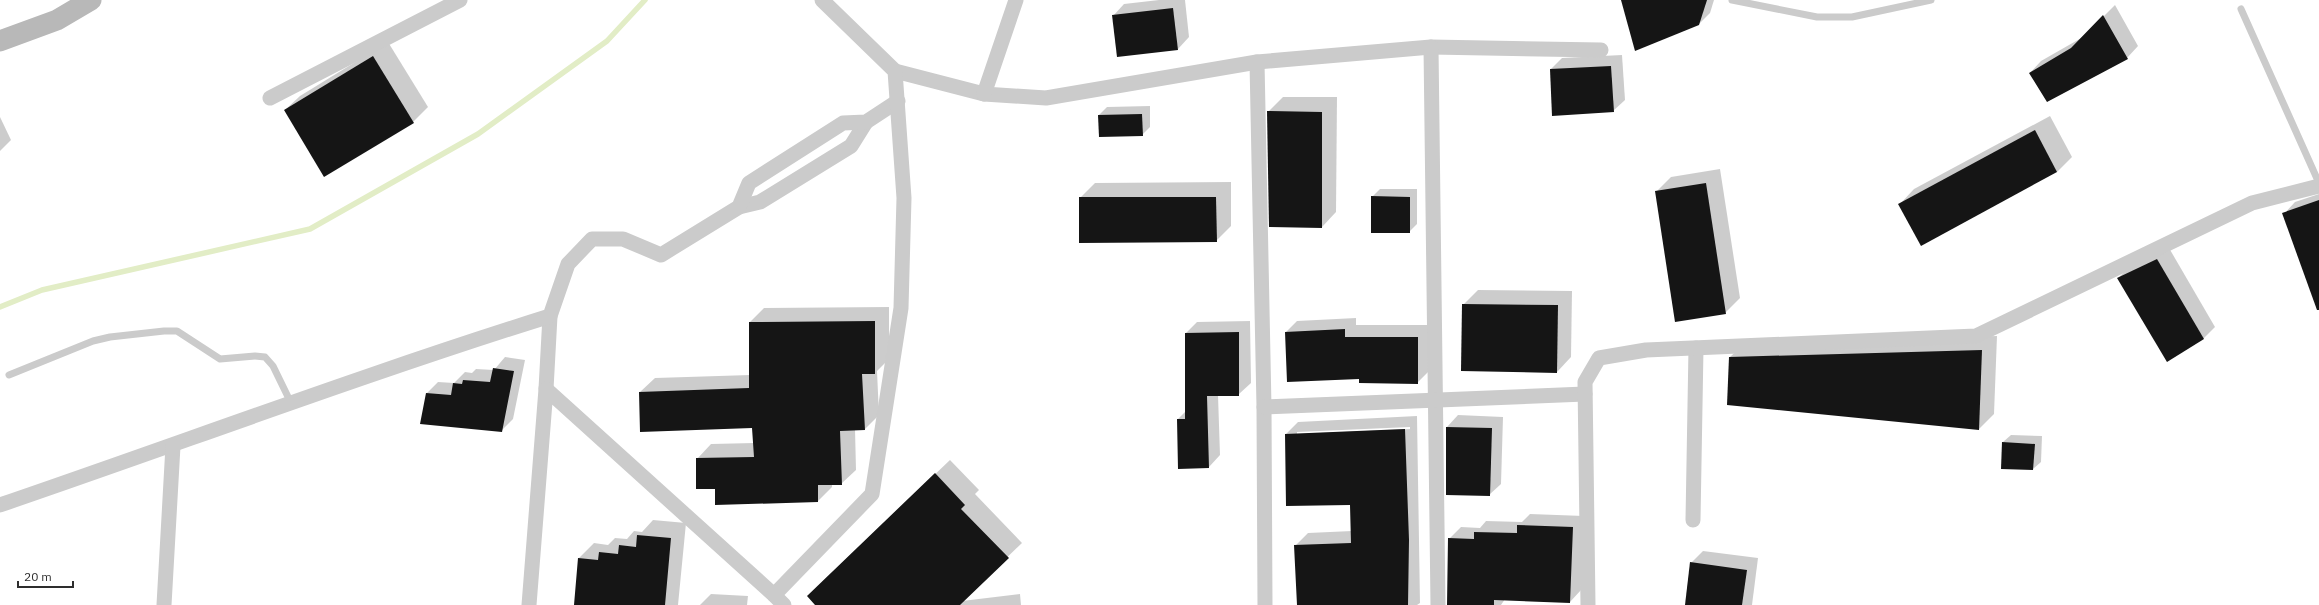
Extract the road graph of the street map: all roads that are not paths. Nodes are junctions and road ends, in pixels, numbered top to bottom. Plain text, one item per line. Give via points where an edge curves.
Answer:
1 (91, 0) edge
2 (460, 0) edge
3 (822, 0) edge
4 (1016, 0) edge
5 (1732, 0) edge
6 (1931, 0) edge
7 (2241, 9) dead end
8 (0, 41) edge
9 (1431, 47) junction
10 (1601, 50) dead end
11 (1257, 62) junction
12 (895, 71) junction
13 (984, 94) junction
14 (270, 98) dead end
15 (898, 101) junction
16 (866, 122) junction
17 (2319, 185) edge
18 (739, 207) junction
19 (550, 316) junction
20 (1696, 348) junction
21 (9, 375) dead end
22 (546, 389) junction
23 (1585, 394) junction
24 (1436, 400) junction
25 (291, 403) junction
26 (1264, 407) junction
27 (173, 446) junction
28 (0, 504) edge
29 (1693, 520) dead end
30 (779, 600) edge
31 (164, 605) edge
32 (529, 605) edge
33 (1265, 605) edge
34 (1438, 605) edge
35 (1588, 605) edge

1 - 8 street via 57,20
2 - 14 street
3 - 12 street
4 - 13 street
5 - 6 lane via 1816,17 1852,17
7 - 17 lane
9 - 10 street
9 - 11 street
9 - 24 street
11 - 13 street via 1046,98
11 - 26 street
12 - 13 street
12 - 15 street
15 - 16 street
15 - 30 street via 904,198 901,308 872,494
16 - 18 street via 851,146 760,202
16 - 18 street via 843,123 749,183
17 - 20 street via 2252,203 1976,336
18 - 19 street via 661,256 623,239 592,239 568,264
19 - 22 street
19 - 25 street via 424,355
20 - 23 street via 1646,350 1599,358 1585,382
20 - 29 street
21 - 25 lane via 93,341 177,331 220,359 265,357 273,366
22 - 30 street
22 - 32 street
23 - 24 street
23 - 35 street
24 - 26 street
24 - 34 street
25 - 27 street
26 - 33 street
27 - 28 street
27 - 31 street

